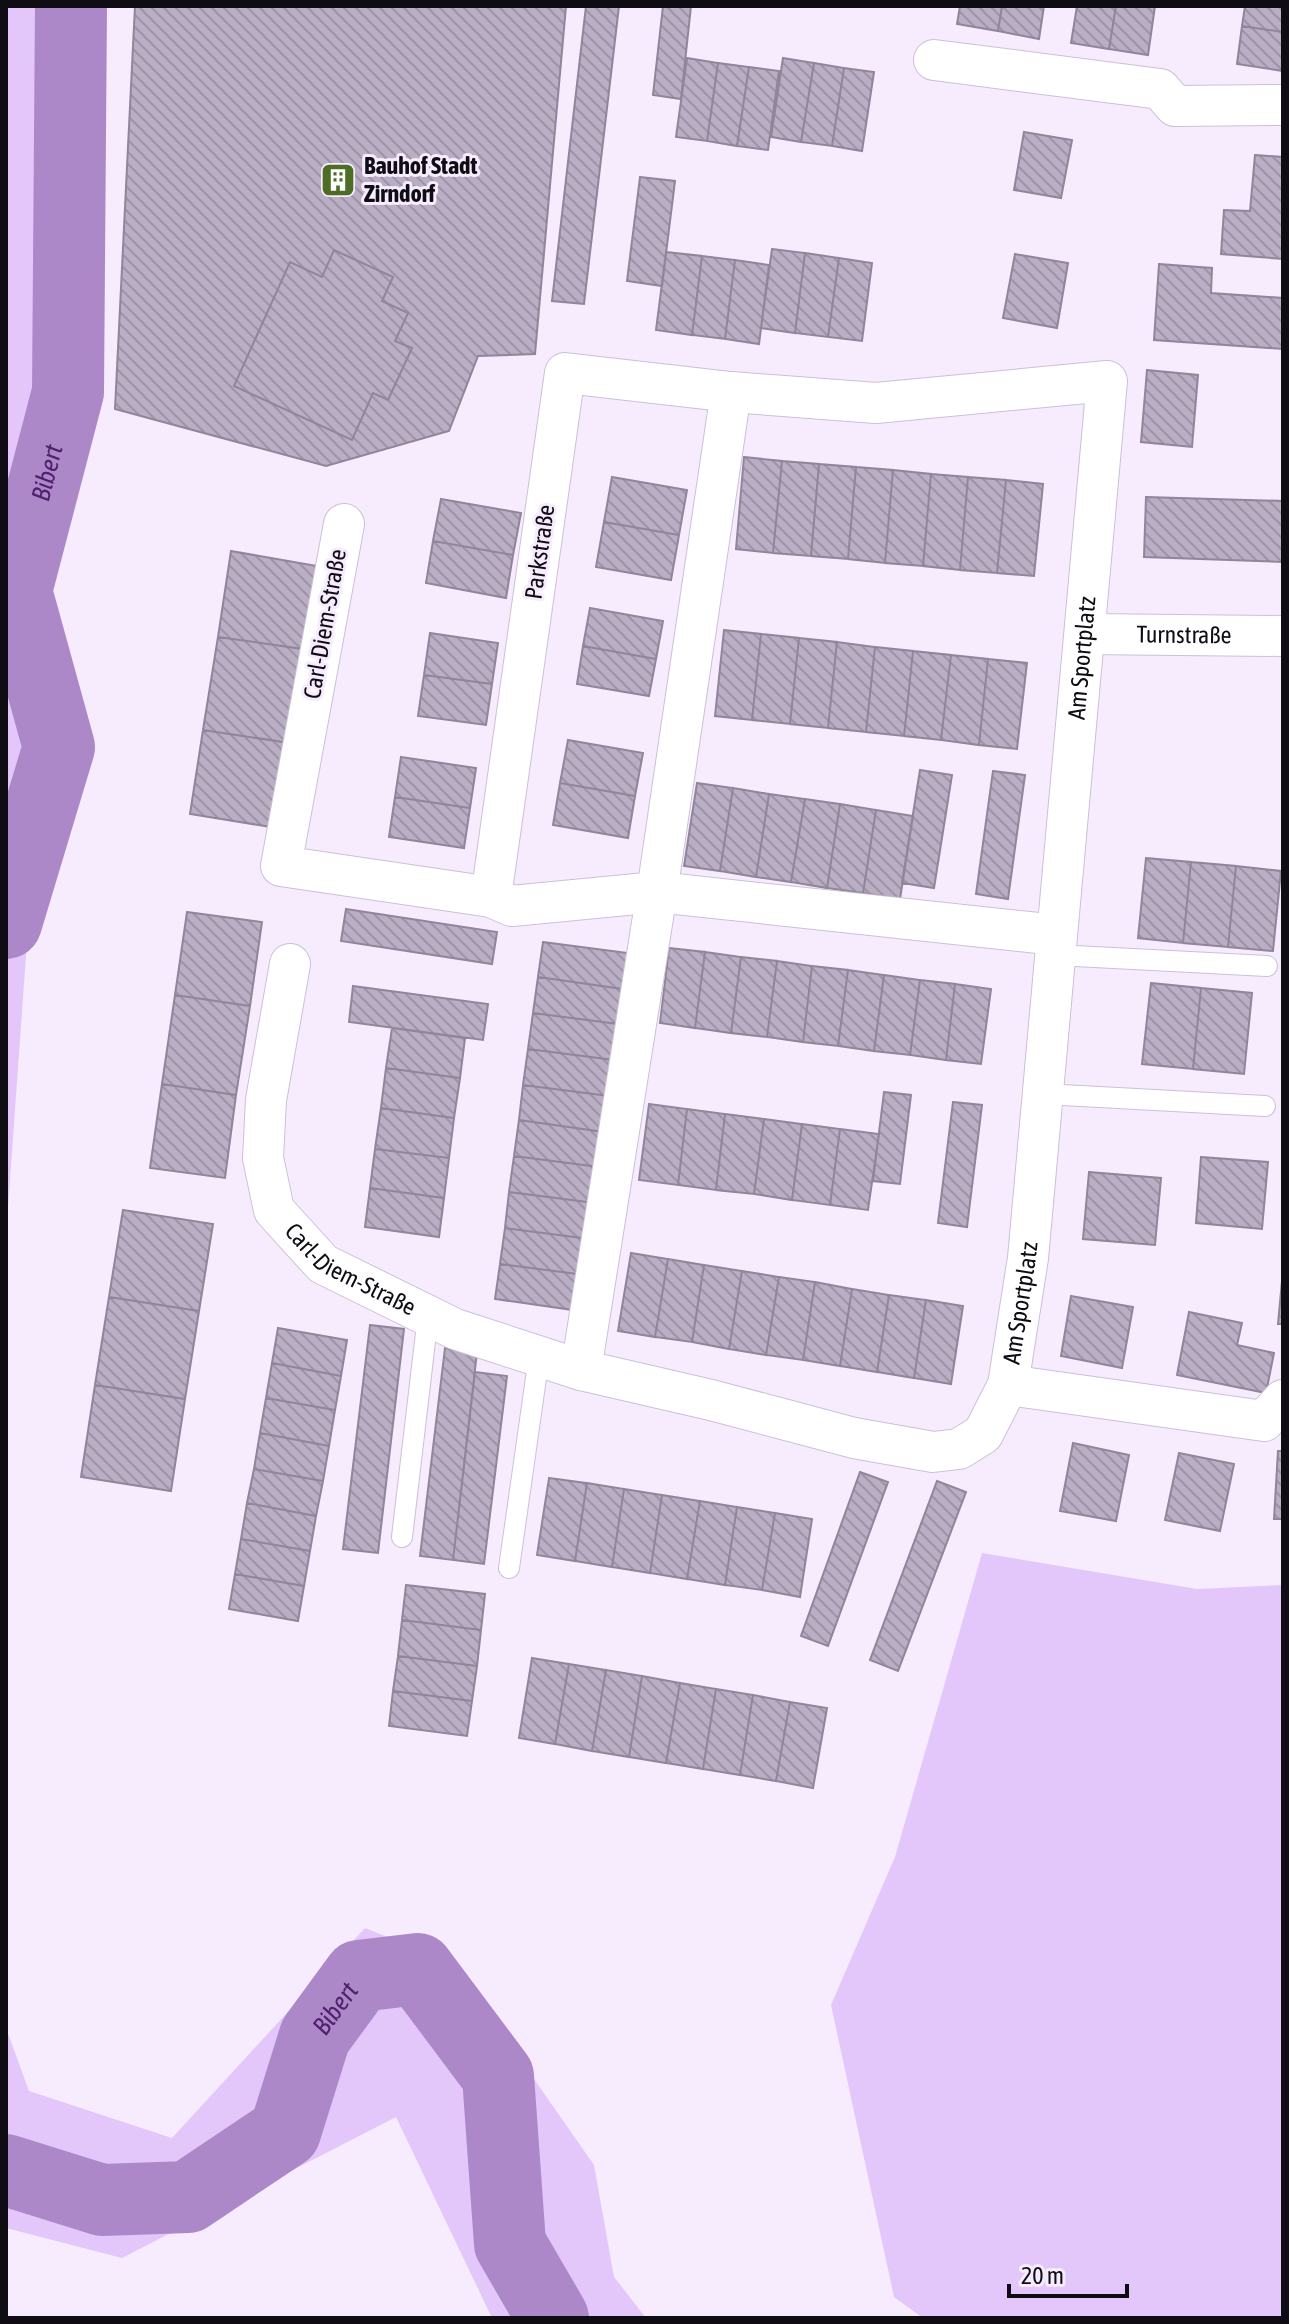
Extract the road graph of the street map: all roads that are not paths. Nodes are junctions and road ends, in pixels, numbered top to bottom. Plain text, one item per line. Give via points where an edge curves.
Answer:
1 (934, 60) dead end
2 (1283, 105) edge
3 (1107, 381) joint
4 (731, 392) junction
5 (344, 524) dead end
6 (1086, 634) junction
7 (1283, 636) edge
8 (657, 892) junction
9 (491, 897) junction
10 (1056, 945) junction
11 (290, 964) dead end
12 (1267, 966) dead end
13 (1044, 1094) junction
14 (1265, 1106) dead end
15 (428, 1316) junction
16 (539, 1357) junction
17 (581, 1370) junction
18 (1008, 1385) junction
19 (1283, 1400) edge
20 (402, 1537) dead end
21 (509, 1568) dead end

1 - 2 street via 1160,89 1175,106
3 - 4 street, Parkstraße via 876,403
3 - 6 street, Am Sportplatz
4 - 8 street
4 - 9 street, Parkstraße via 565,373
5 - 9 street, Carl-Diem-Straße via 281,866
6 - 7 street, Turnstraße
6 - 10 street, Am Sportplatz
8 - 9 street via 512,906
8 - 10 street
8 - 17 street
10 - 12 lane
10 - 13 street, Am Sportplatz
11 - 15 street, Carl-Diem-Straße via 266,1100 263,1158 274,1210 323,1264
13 - 14 lane
13 - 18 street, Am Sportplatz via 1028,1258
15 - 16 street, Carl-Diem-Straße
15 - 20 lane
16 - 17 street, Carl-Diem-Straße
16 - 21 lane
17 - 18 street, Carl-Diem-Straße via 854,1438 933,1452 959,1449 983,1434
18 - 19 street, Am Sportplatz via 1264,1421

